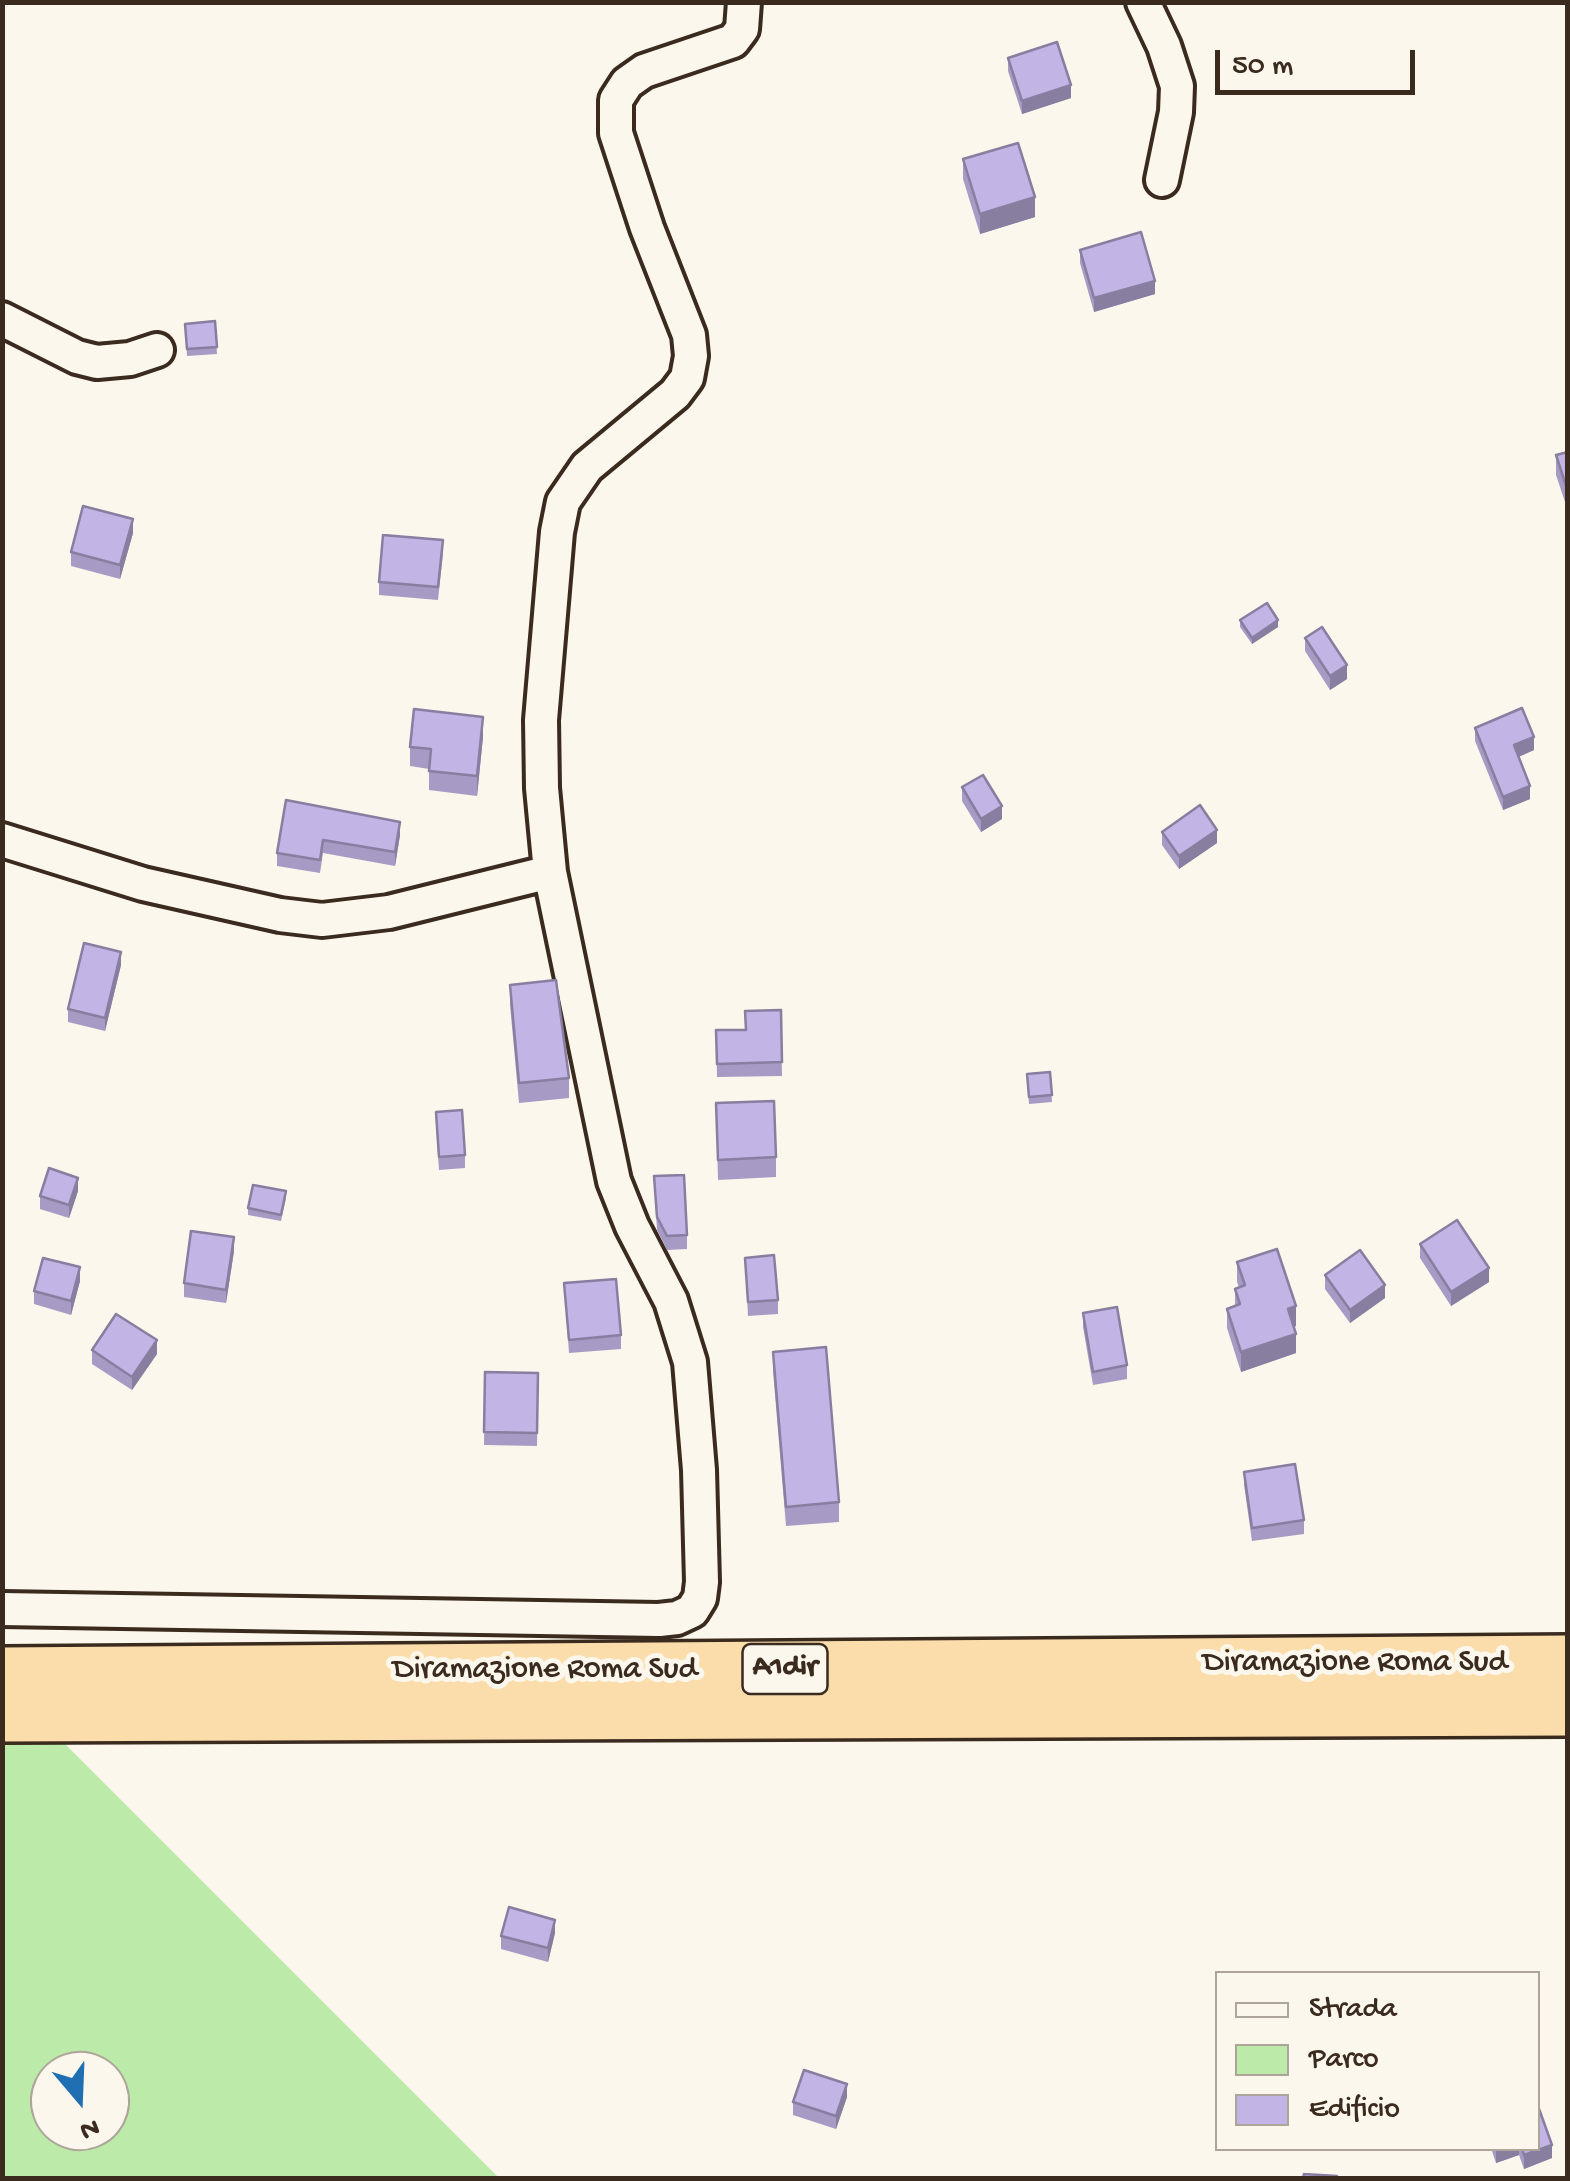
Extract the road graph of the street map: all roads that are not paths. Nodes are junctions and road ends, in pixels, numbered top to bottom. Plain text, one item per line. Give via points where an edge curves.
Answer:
1 (744, 2) edge
2 (1144, 2) edge
3 (1162, 180) dead end
4 (2, 319) edge
5 (157, 350) dead end
6 (2, 840) edge
7 (550, 872) junction
8 (2, 1608) edge
9 (1568, 1663) edge
10 (2, 1675) edge
11 (1568, 1708) edge
12 (2, 1714) edge

1 - 7 street via 742,28 733,41 644,71 616,100 616,133 691,356 681,387 587,466 564,502 540,720
2 - 3 street via 1177,86
4 - 5 street via 97,362
6 - 7 street via 143,884 322,920 390,912
7 - 8 street via 614,1181 671,1301 690,1362 702,1582 692,1611 658,1620
9 - 10 highway, Diramazione Roma Sud / A1dir
11 - 12 highway, Diramazione Roma Sud / A1dir

